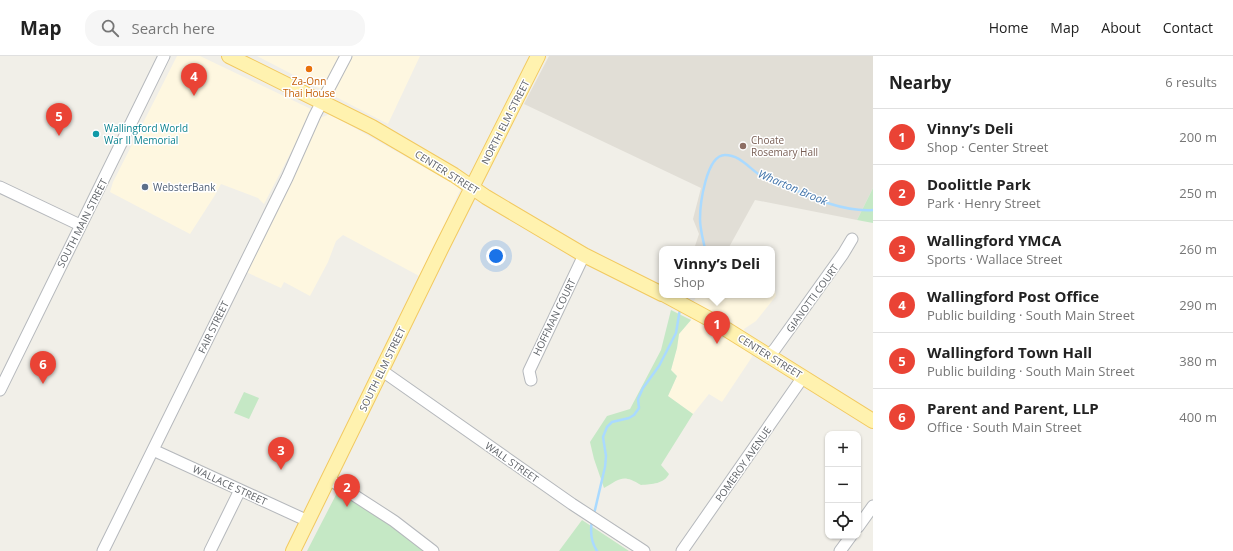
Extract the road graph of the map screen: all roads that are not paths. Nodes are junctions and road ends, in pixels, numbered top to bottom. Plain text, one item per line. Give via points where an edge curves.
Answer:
1 (164, 56) edge
2 (229, 56) edge
3 (346, 56) edge
4 (538, 56) edge
5 (322, 102) junction
6 (0, 187) edge
7 (472, 187) junction
8 (80, 225) junction
9 (852, 239) dead end
10 (584, 255) junction
11 (659, 292) edge
12 (671, 298) edge
13 (768, 356) junction
14 (381, 370) junction
15 (803, 377) junction
16 (531, 380) dead end
17 (0, 390) edge
18 (873, 421) edge
19 (153, 450) junction
20 (329, 479) junction
21 (240, 490) junction
22 (873, 506) edge
23 (308, 521) junction
24 (861, 522) edge
25 (849, 539) edge
26 (103, 551) edge
27 (210, 551) edge
28 (293, 551) edge
29 (433, 551) edge
30 (644, 551) edge
31 (682, 551) edge
32 (840, 551) edge

1 - 8 street, SOUTH MAIN STREET
2 - 5 main road, CENTER STREET
3 - 5 street, FAIR STREET
4 - 7 main road, NORTH ELM STREET
5 - 7 main road, CENTER STREET via 382,132
5 - 19 street, FAIR STREET
6 - 8 street
7 - 10 main road, CENTER STREET
7 - 14 main road, SOUTH ELM STREET
8 - 17 street, SOUTH MAIN STREET
9 - 13 street, GIANOTTI COURT
10 - 11 main road, CENTER STREET
10 - 16 street, HOFFMAN COURT via 529,371
12 - 13 main road, CENTER STREET
13 - 15 main road, CENTER STREET
14 - 20 main road, SOUTH ELM STREET
14 - 30 street, WALL STREET via 588,515
15 - 18 main road, CENTER STREET
15 - 31 street, POMEROY AVENUE
19 - 21 street, WALLACE STREET
19 - 26 street, FAIR STREET
20 - 23 main road, SOUTH ELM STREET
20 - 29 street via 394,521
21 - 23 street, WALLACE STREET
21 - 27 street
22 - 24 street
23 - 28 main road, SOUTH ELM STREET
25 - 32 street

